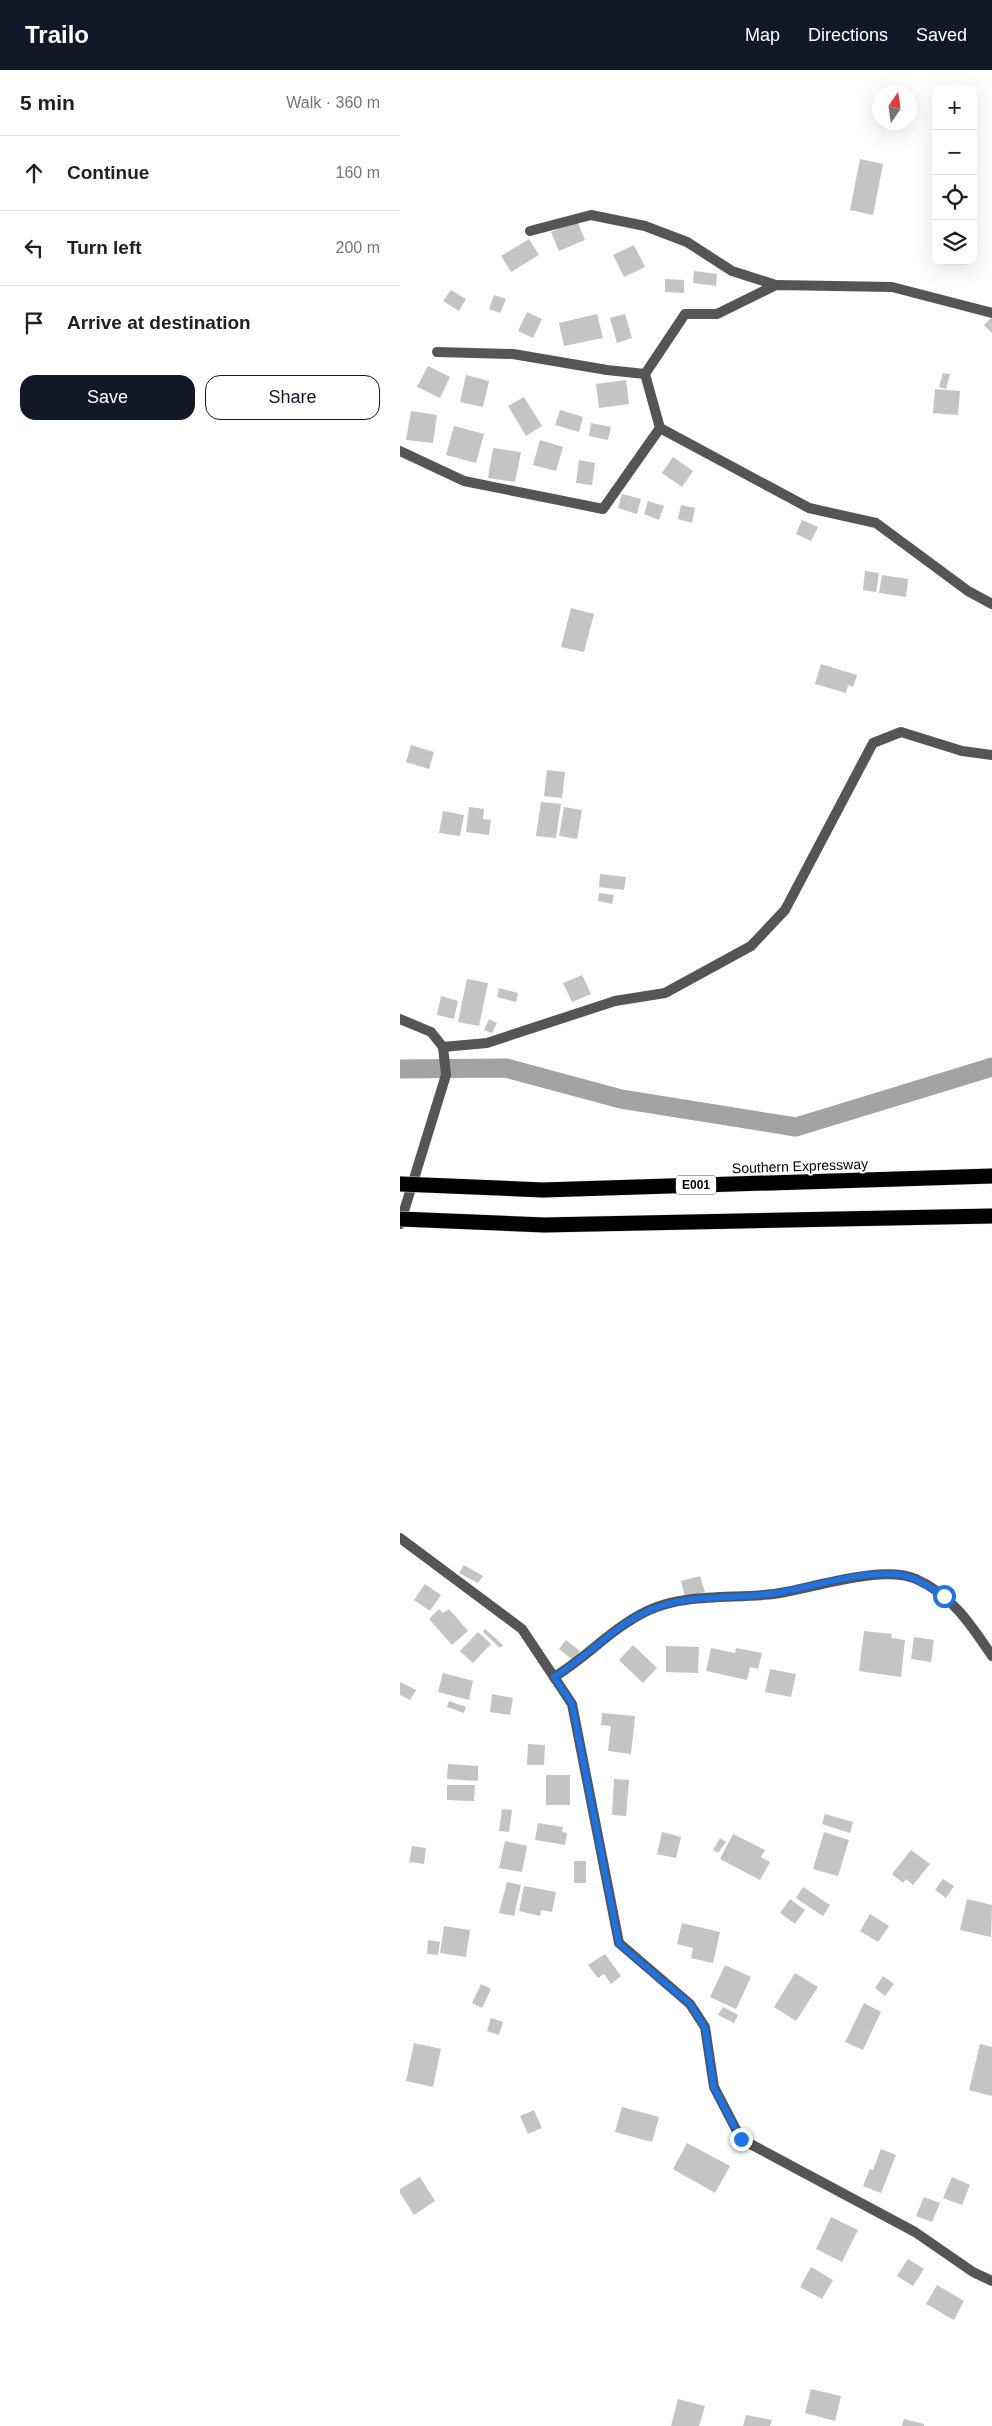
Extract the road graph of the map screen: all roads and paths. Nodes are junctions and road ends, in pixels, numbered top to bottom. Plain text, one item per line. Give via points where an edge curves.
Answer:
1 (530, 231) dead end
2 (776, 285) junction
3 (992, 313) edge
4 (437, 352) dead end
5 (645, 374) junction
6 (660, 428) junction
7 (400, 451) edge
8 (992, 604) edge
9 (992, 755) edge
10 (400, 1019) edge
11 (444, 1050) junction
12 (992, 1176) edge
13 (400, 1184) edge
14 (992, 1216) edge
15 (400, 1219) edge
16 (400, 1225) edge
17 (400, 1538) edge
18 (992, 1656) edge
19 (554, 1677) junction
20 (992, 2281) edge

1 - 2 street via 591,216 645,226 687,242 732,271
2 - 3 street via 892,287
2 - 5 street via 717,314 685,314
4 - 5 street via 513,354
5 - 6 street
6 - 7 street via 603,509 464,481
6 - 8 street via 809,508 876,523 968,591
9 - 11 street via 962,751 901,732 873,743 786,910 751,946 665,993 616,1001 487,1043
10 - 11 street via 431,1032
11 - 16 street via 446,1074
12 - 13 highway, Southern Expressway / E001, bridge via 543,1190
14 - 15 highway, bridge via 544,1225
17 - 19 street via 522,1629
18 - 19 street via 944,1596 915,1578 896,1574 775,1594 667,1603 622,1624 576,1664
19 - 20 street via 572,1704 619,1944 690,2004 705,2028 714,2088 741,2139 915,2232 973,2272

